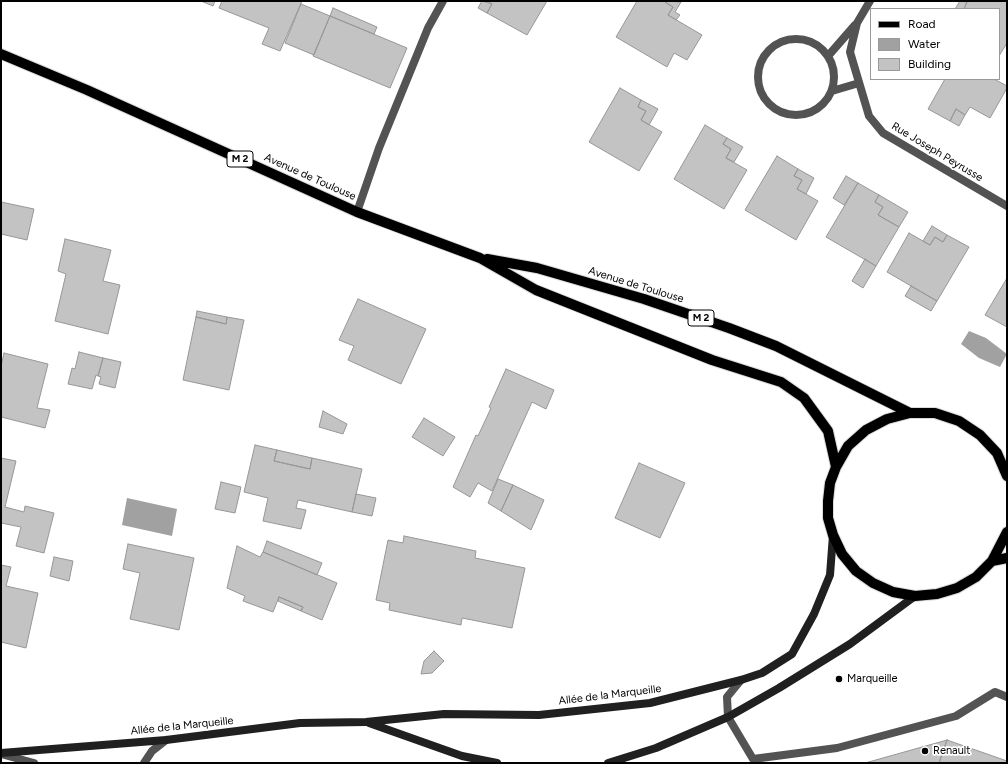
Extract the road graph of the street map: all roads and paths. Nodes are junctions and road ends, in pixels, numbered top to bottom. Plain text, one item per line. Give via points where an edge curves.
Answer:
1 (443, 1) edge
2 (870, 1) edge
3 (857, 23) junction
4 (1, 54) edge
5 (828, 56) junction
6 (859, 83) junction
7 (832, 91) junction
8 (1007, 206) edge
9 (357, 212) junction
10 (480, 258) junction
11 (910, 413) junction
12 (997, 453) junction
13 (1007, 462) edge
14 (836, 467) junction
15 (1007, 476) edge
16 (1007, 532) edge
17 (833, 534) junction
18 (1007, 558) edge
19 (992, 561) junction
20 (915, 596) junction
21 (741, 680) junction
22 (1007, 696) edge
23 (728, 717) junction
24 (366, 722) junction
25 (166, 740) junction
26 (1, 754) edge
27 (462, 759) edge
28 (34, 763) edge
29 (144, 763) edge
30 (497, 763) edge
31 (608, 763) edge

1 - 9 street via 425,35 379,148
2 - 3 street, Rue Joseph Peyrusse
3 - 5 street, Rue Joseph Peyrusse
3 - 6 street, Rue Joseph Peyrusse via 850,52
4 - 9 main road, Avenue de Toulouse / M 2
5 - 7 street via 834,68
5 - 7 street via 812,42 786,40 765,54 759,66 758,82 762,95 772,108 784,114 803,115 816,110
6 - 7 street
6 - 8 street, Rue Joseph Peyrusse via 869,116 883,133
9 - 10 main road, Avenue de Toulouse / M 2
10 - 11 main road, Avenue de Toulouse / M 2 via 537,268 644,299 730,328 776,346
10 - 14 main road, Avenue de Toulouse / M 2 via 536,290 712,360 781,382 804,398 828,431
11 - 12 main road via 935,413 959,421 980,435
11 - 14 main road via 887,418 866,430 848,446
12 - 13 main road
12 - 15 main road
14 - 17 main road via 830,483 828,501 828,518
16 - 19 main road
17 - 20 main road via 842,554 856,571 873,584 893,592
17 - 21 street, Allée de la Marqueille via 830,575 814,614 792,654 762,673
18 - 19 main road
19 - 20 main road via 976,577 957,588 937,594
20 - 23 street via 887,614 850,644
21 - 23 street via 727,697
21 - 24 street, Allée de la Marqueille via 650,703 539,715 444,714
22 - 23 street via 995,692 956,716 837,748 753,759
23 - 31 street via 656,748
24 - 25 street, Allée de la Marqueille via 300,723
24 - 27 street, Allée de la Marqueille
25 - 26 street, Allée de la Marqueille
25 - 29 street via 152,751
26 - 28 street
27 - 30 street, Allée de la Marqueille

